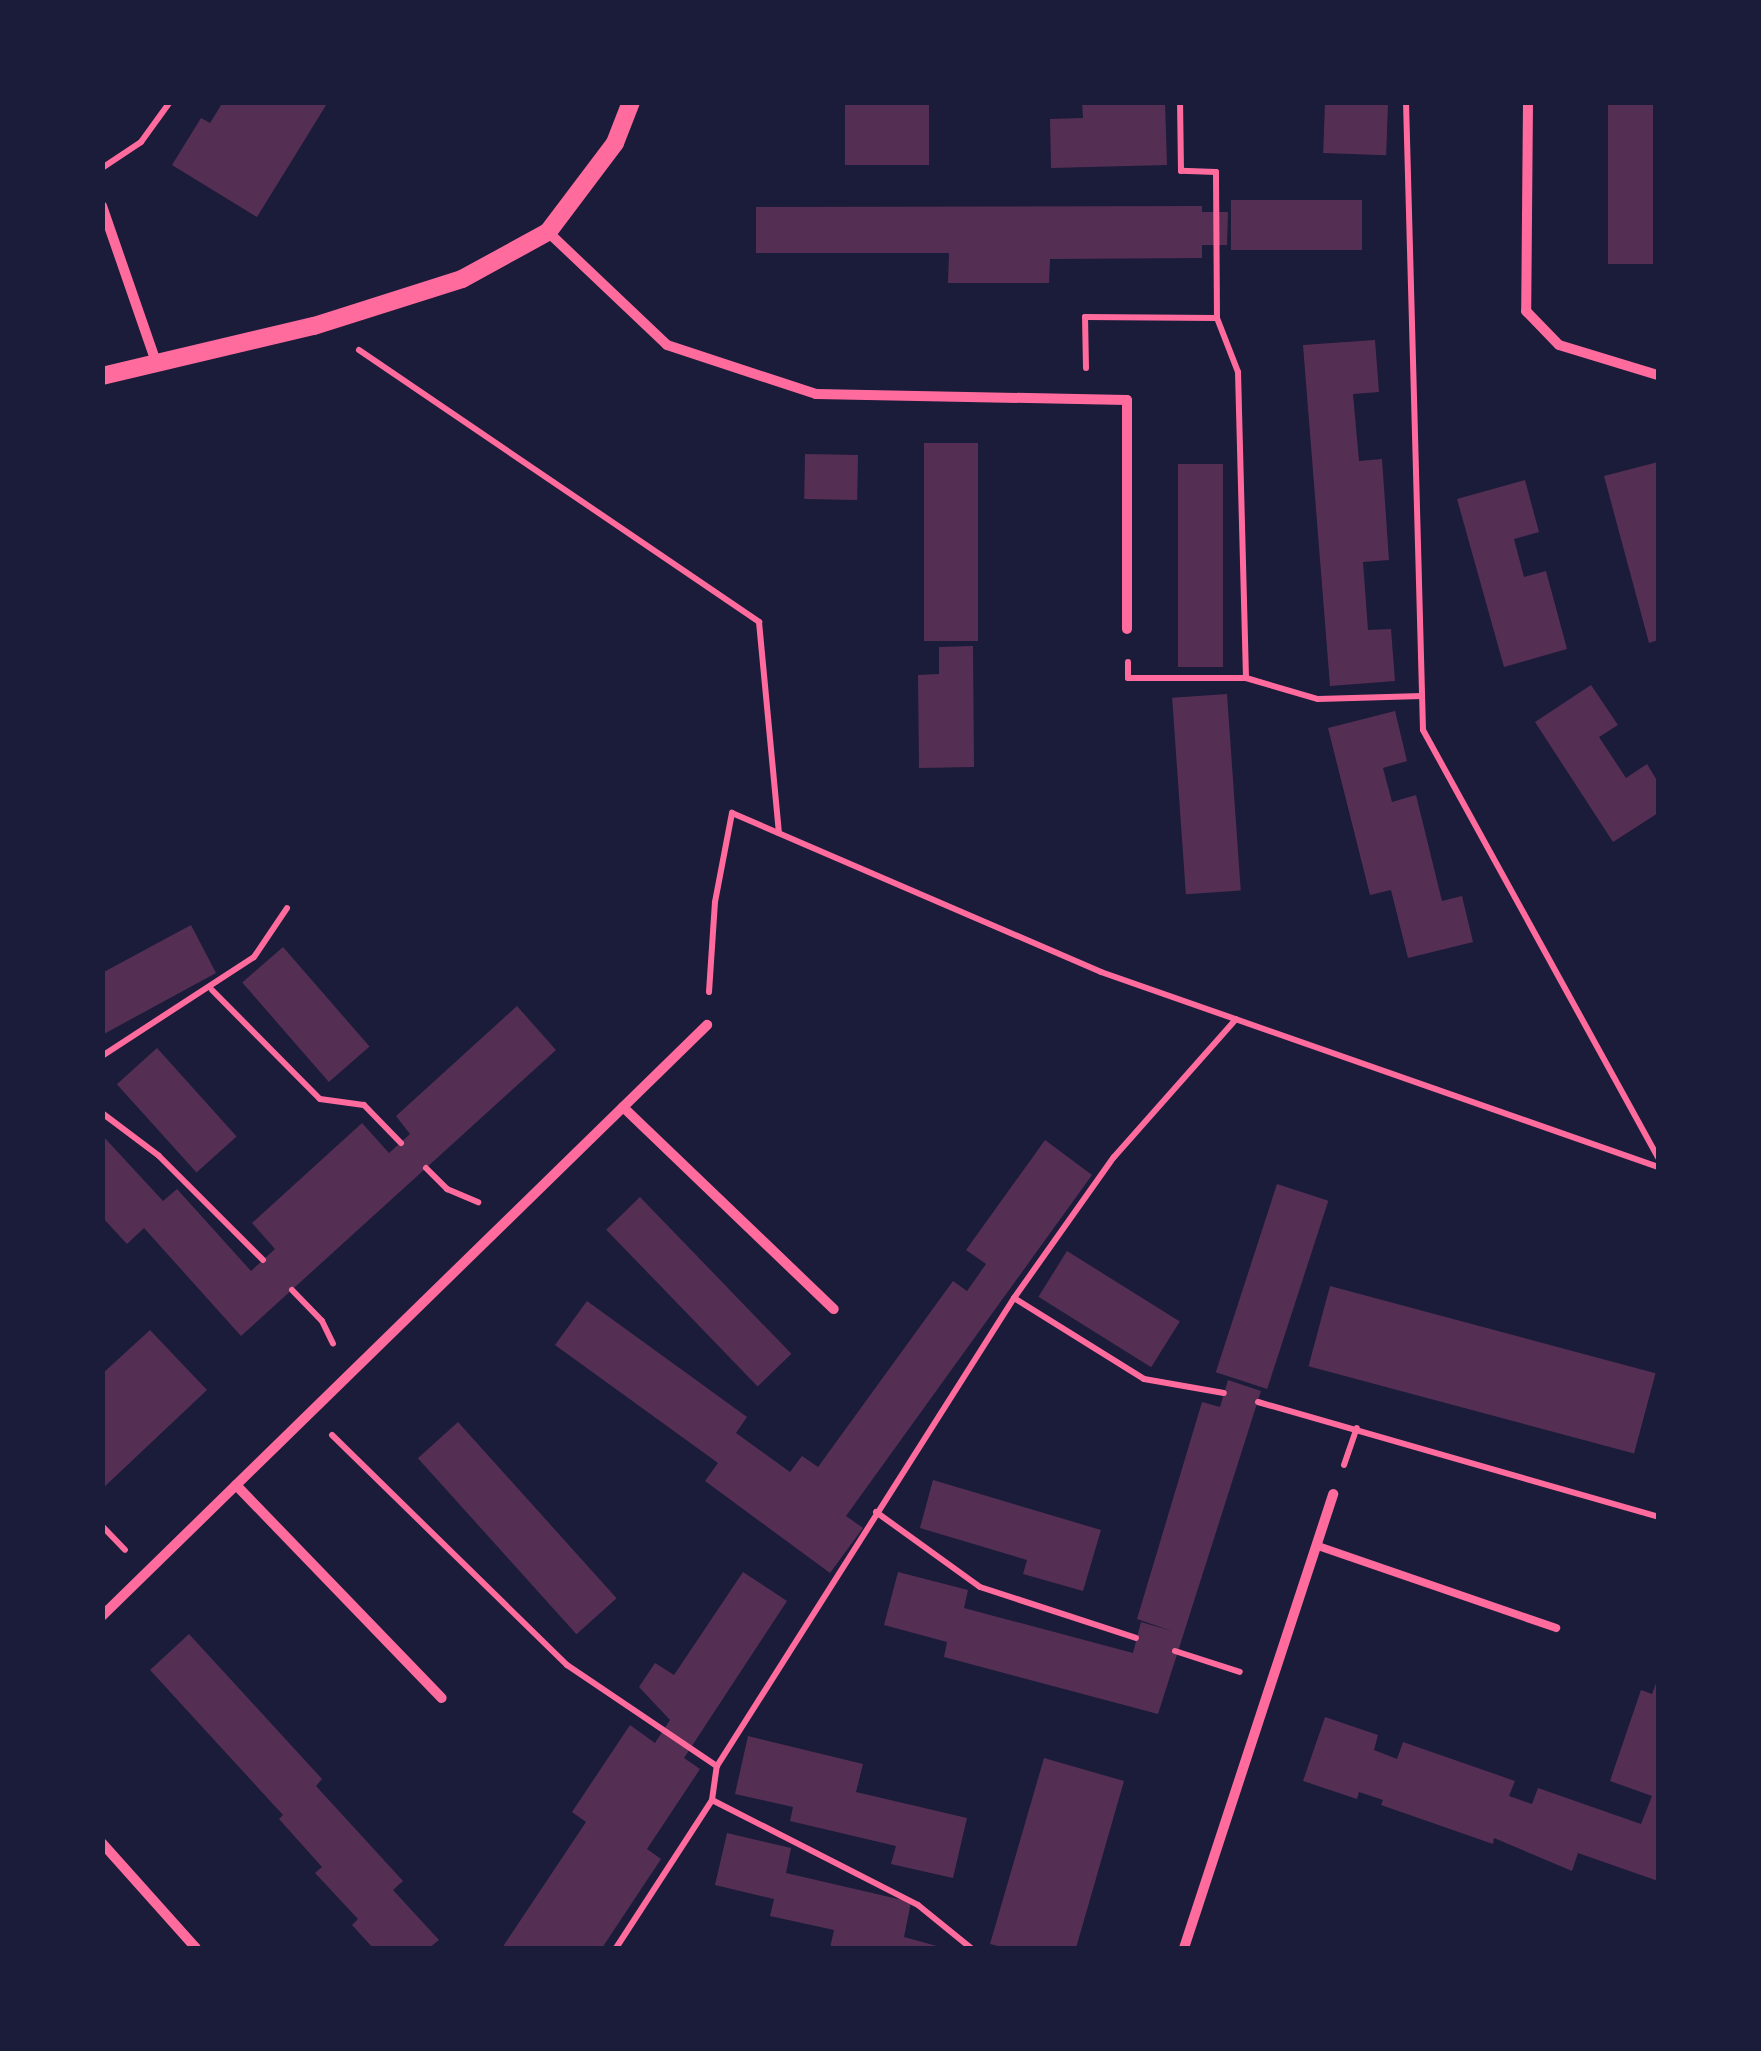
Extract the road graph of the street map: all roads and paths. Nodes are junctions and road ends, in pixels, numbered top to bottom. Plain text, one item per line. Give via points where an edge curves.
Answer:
1 (170, 102) edge
2 (631, 102) edge
3 (1180, 102) edge
4 (1406, 102) edge
5 (1528, 102) edge
6 (102, 168) edge
7 (102, 206) edge
8 (548, 232) junction
9 (1217, 318) junction
10 (314, 326) junction
11 (158, 365) junction
12 (1658, 375) edge
13 (102, 376) edge
14 (1086, 400) junction
15 (1127, 629) joint
16 (1246, 678) junction
17 (1422, 696) junction
18 (778, 833) junction
19 (287, 908) dead end
20 (212, 990) junction
21 (1236, 1020) junction
22 (707, 1026) joint
23 (102, 1056) edge
24 (623, 1106) junction
25 (102, 1113) edge
26 (401, 1143) dead end
27 (1658, 1158) edge
28 (426, 1168) dead end
29 (1658, 1168) edge
30 (512, 1216) junction
31 (263, 1260) dead end
32 (292, 1290) dead end
33 (1014, 1298) junction
34 (834, 1309) dead end
35 (346, 1377) junction
36 (1224, 1393) dead end
37 (1258, 1402) dead end
38 (310, 1413) junction
39 (236, 1485) junction
40 (1334, 1494) dead end
41 (876, 1512) junction
42 (1658, 1517) edge
43 (1318, 1546) junction
44 (102, 1616) edge
45 (1556, 1628) dead end
46 (1136, 1638) dead end
47 (1174, 1650) dead end
48 (1272, 1683) junction
49 (442, 1698) dead end
50 (716, 1766) junction
51 (712, 1800) junction
52 (102, 1843) edge
53 (196, 1948) edge
54 (616, 1948) edge
55 (971, 1948) edge
56 (1184, 1948) edge

1 - 6 path via 141,142
2 - 8 street via 615,143
3 - 9 path via 1180,171 1216,172
4 - 17 path
5 - 12 street via 1526,310 1559,346
7 - 11 street
8 - 10 street via 462,280
8 - 14 street via 667,345 816,394
9 - 14 path via 1085,317
9 - 16 path via 1238,372
10 - 11 street
10 - 18 path via 354,346 759,622
11 - 13 street
14 - 15 street via 1128,400
15 - 16 path via 1128,678
16 - 17 path via 1318,700
17 - 27 path via 1423,730
18 - 21 path via 1101,972
18 - 22 path via 732,813 715,902
19 - 20 path via 254,956
20 - 23 path
20 - 26 path via 320,1099 364,1106
21 - 29 path
21 - 33 path via 1114,1157
22 - 24 street
24 - 30 street
24 - 34 street
25 - 31 path via 159,1156
28 - 30 path via 447,1188
30 - 35 street
32 - 35 path via 322,1321
33 - 36 path via 1144,1379
33 - 41 path
35 - 38 street
37 - 42 path
38 - 39 street
38 - 50 path via 567,1664
39 - 44 street
39 - 49 street
40 - 43 street
41 - 46 path via 980,1587
41 - 50 path
43 - 45 lane
43 - 48 street
47 - 48 path
48 - 56 street
50 - 51 path
51 - 54 path
51 - 55 path via 918,1904
52 - 53 street

